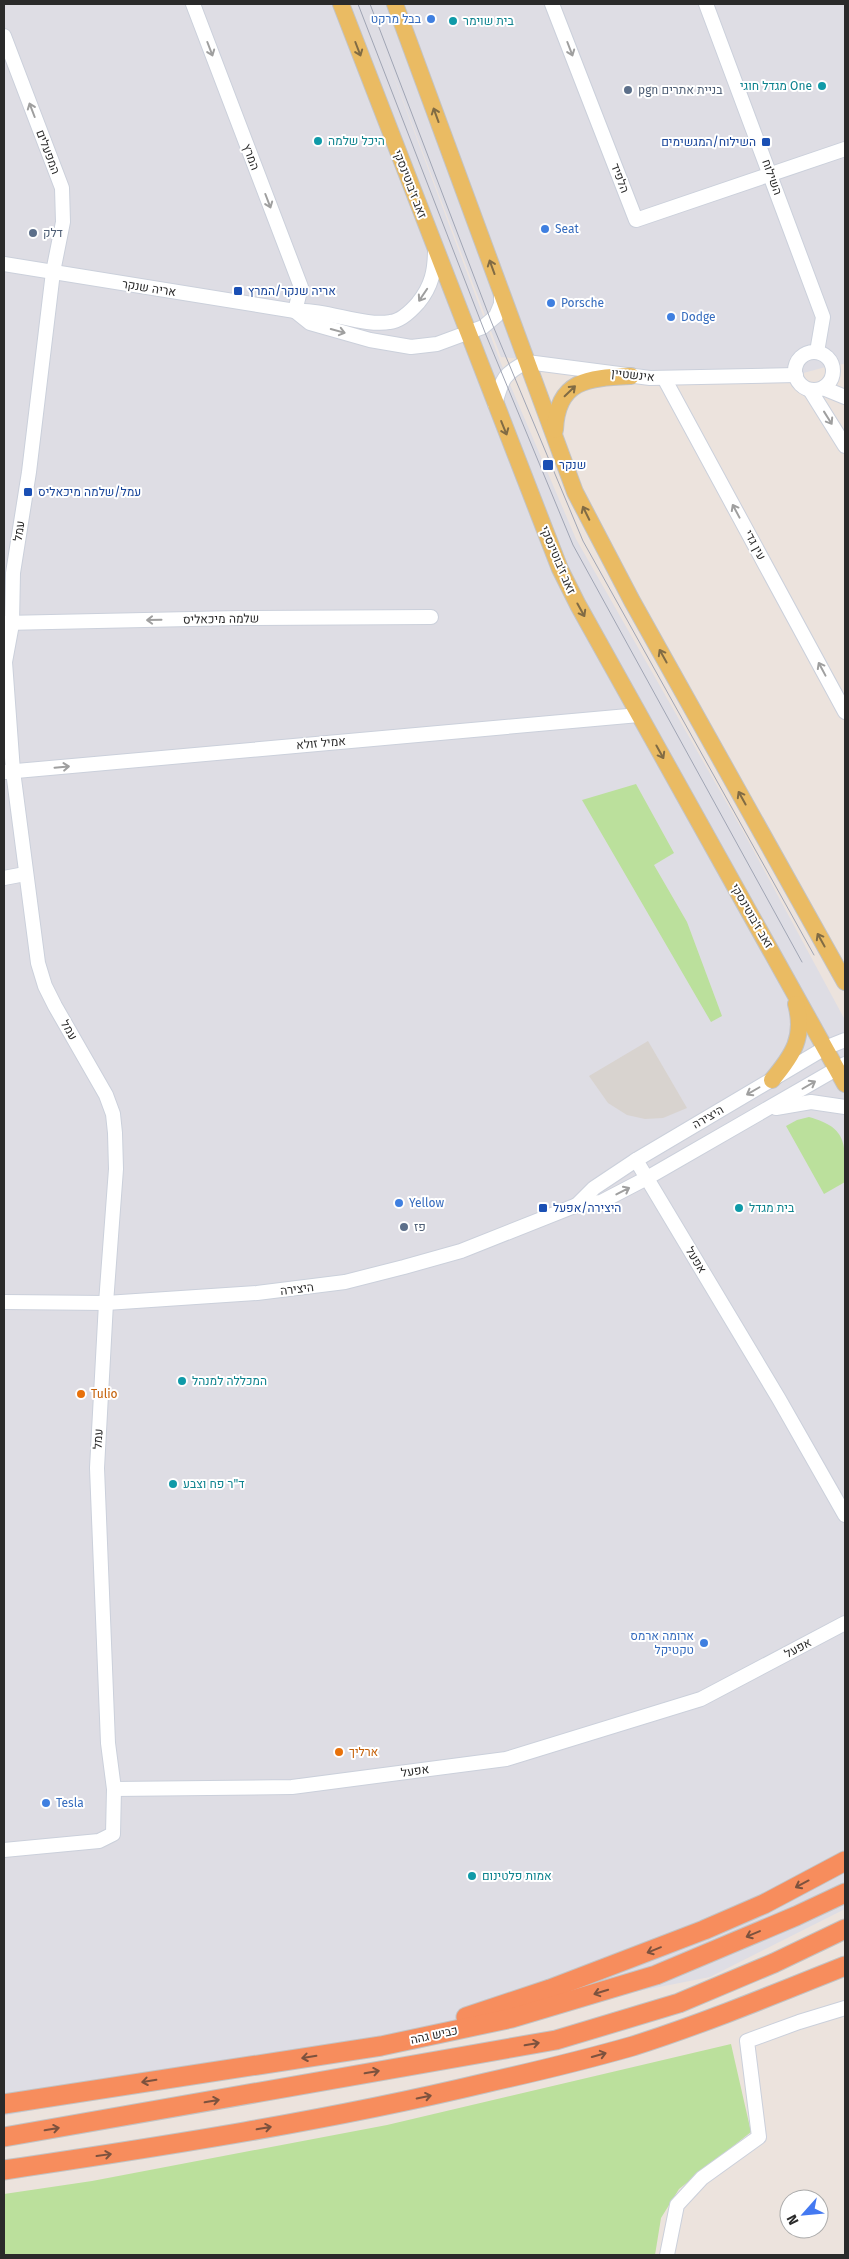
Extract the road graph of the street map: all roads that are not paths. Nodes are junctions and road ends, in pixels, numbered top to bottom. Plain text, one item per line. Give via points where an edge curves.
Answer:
1 (193, 4) edge
2 (341, 4) edge
3 (395, 4) edge
4 (552, 4) edge
5 (706, 4) edge
6 (4, 36) edge
7 (845, 148) edge
8 (771, 173) junction
9 (435, 249) junction
10 (4, 264) edge
11 (53, 272) junction
12 (501, 291) junction
13 (295, 311) junction
14 (468, 334) junction
15 (817, 352) junction
16 (527, 362) junction
17 (796, 375) junction
18 (631, 376) junction
19 (664, 378) junction
20 (817, 389) junction
21 (845, 397) edge
22 (495, 404) junction
23 (554, 435) junction
24 (845, 446) edge
25 (431, 617) dead end
26 (8, 624) edge
27 (845, 712) edge
28 (639, 715) junction
29 (8, 771) edge
30 (25, 874) junction
31 (4, 878) edge
32 (786, 976) junction
33 (845, 982) edge
34 (845, 1040) edge
35 (825, 1048) junction
36 (841, 1066) edge
37 (772, 1080) junction
38 (845, 1084) edge
39 (845, 1107) edge
40 (765, 1110) junction
41 (636, 1160) junction
42 (647, 1178) junction
43 (577, 1205) junction
44 (4, 1302) edge
45 (106, 1303) junction
46 (845, 1515) edge
47 (845, 1623) edge
48 (114, 1789) junction
49 (4, 1850) edge
50 (845, 1861) edge
51 (845, 1892) edge
52 (845, 1929) edge
53 (845, 1966) edge
54 (845, 2008) edge
55 (363, 2048) junction
56 (4, 2104) edge
57 (4, 2137) edge
58 (4, 2170) edge
59 (667, 2255) edge

1 -> 13 street, המרץ via 301,287
2 -> 9 main road, זאב ז'בוטינסקי
12 -> 3 main road
4 -> 8 street, הלפיד via 636,220
5 - 8 street, השילוח
11 -> 6 street, המפעלים via 62,222 62,188
7 - 8 street, הלפיד
8 - 15 street, השילוח via 823,317
9 -> 13 street, אריה שנקר via 432,280 424,296 414,308 392,322 377,323 311,310
9 - 14 main road, זאב ז'בוטינסקי
10 - 11 street, אריה שנקר
11 - 13 street, אריה שנקר
11 - 26 street, עמל
12 - 14 street, אריה שנקר via 501,304 496,316
12 - 16 main road
13 -> 14 street, אריה שנקר via 310,324 411,347 437,344
14 - 22 main road, זאב ז'בוטינסקי
15 - 17 street via 800,358
15 - 20 street via 827,356 834,370 831,381
16 - 18 street, אינשטיין
16 - 22 street via 503,378
16 - 23 main road
17 - 19 street, אינשטיין
17 - 20 street via 801,384
18 - 19 street, אינשטיין
23 -> 18 main road via 556,412 565,395 579,383 594,378
27 -> 19 street, עין גדי
20 - 21 street
20 -> 24 street
22 -> 28 main road, זאב ז'בוטינסקי via 560,569
33 -> 23 main road via 603,548 575,492
25 -> 26 street, שלמה מיכאליס
26 - 29 street, עמל via 5,662
29 -> 28 street, אמיל זולא
28 -> 32 main road, זאב ז'בוטינסקי
29 - 30 street, עמל
30 - 31 street
30 - 45 street, עמל via 38,963 45,986 106,1095 113,1114 116,1169
32 - 35 main road, זאב ז'בוטינסקי
32 - 37 main road via 800,1028 792,1053
34 - 35 street, היצירה
35 - 36 main road, זאב ז'בוטינסקי
35 - 37 street, היצירה
36 - 38 main road, זאב ז'בוטינסקי
40 -> 36 street, היצירה
37 -> 41 street, היצירה
39 - 40 street via 811,1102
40 - 42 street, היצירה
41 - 42 street, אפעל
41 - 43 street, היצירה via 594,1188
43 -> 42 street, היצירה via 601,1202
42 - 46 street, אפעל
43 - 45 street, היצירה via 462,1250 345,1282 257,1293
44 - 45 street, היצירה
45 - 48 street, עמל via 97,1468 108,1743
47 - 48 street, אפעל via 701,1699 506,1758 292,1787
48 - 49 street via 113,1834 99,1841
50 -> 55 highway via 764,1904 632,1959 492,2009
51 -> 55 highway, כביש גהה via 796,1916 656,1974 512,2018
57 -> 52 highway, כביש גהה via 556,2040 680,2003
58 -> 53 highway via 330,2117 522,2074 633,2045 764,1999
54 - 59 street via 747,2041 759,2137 702,2178 676,2205
55 -> 56 highway, כביש גהה

